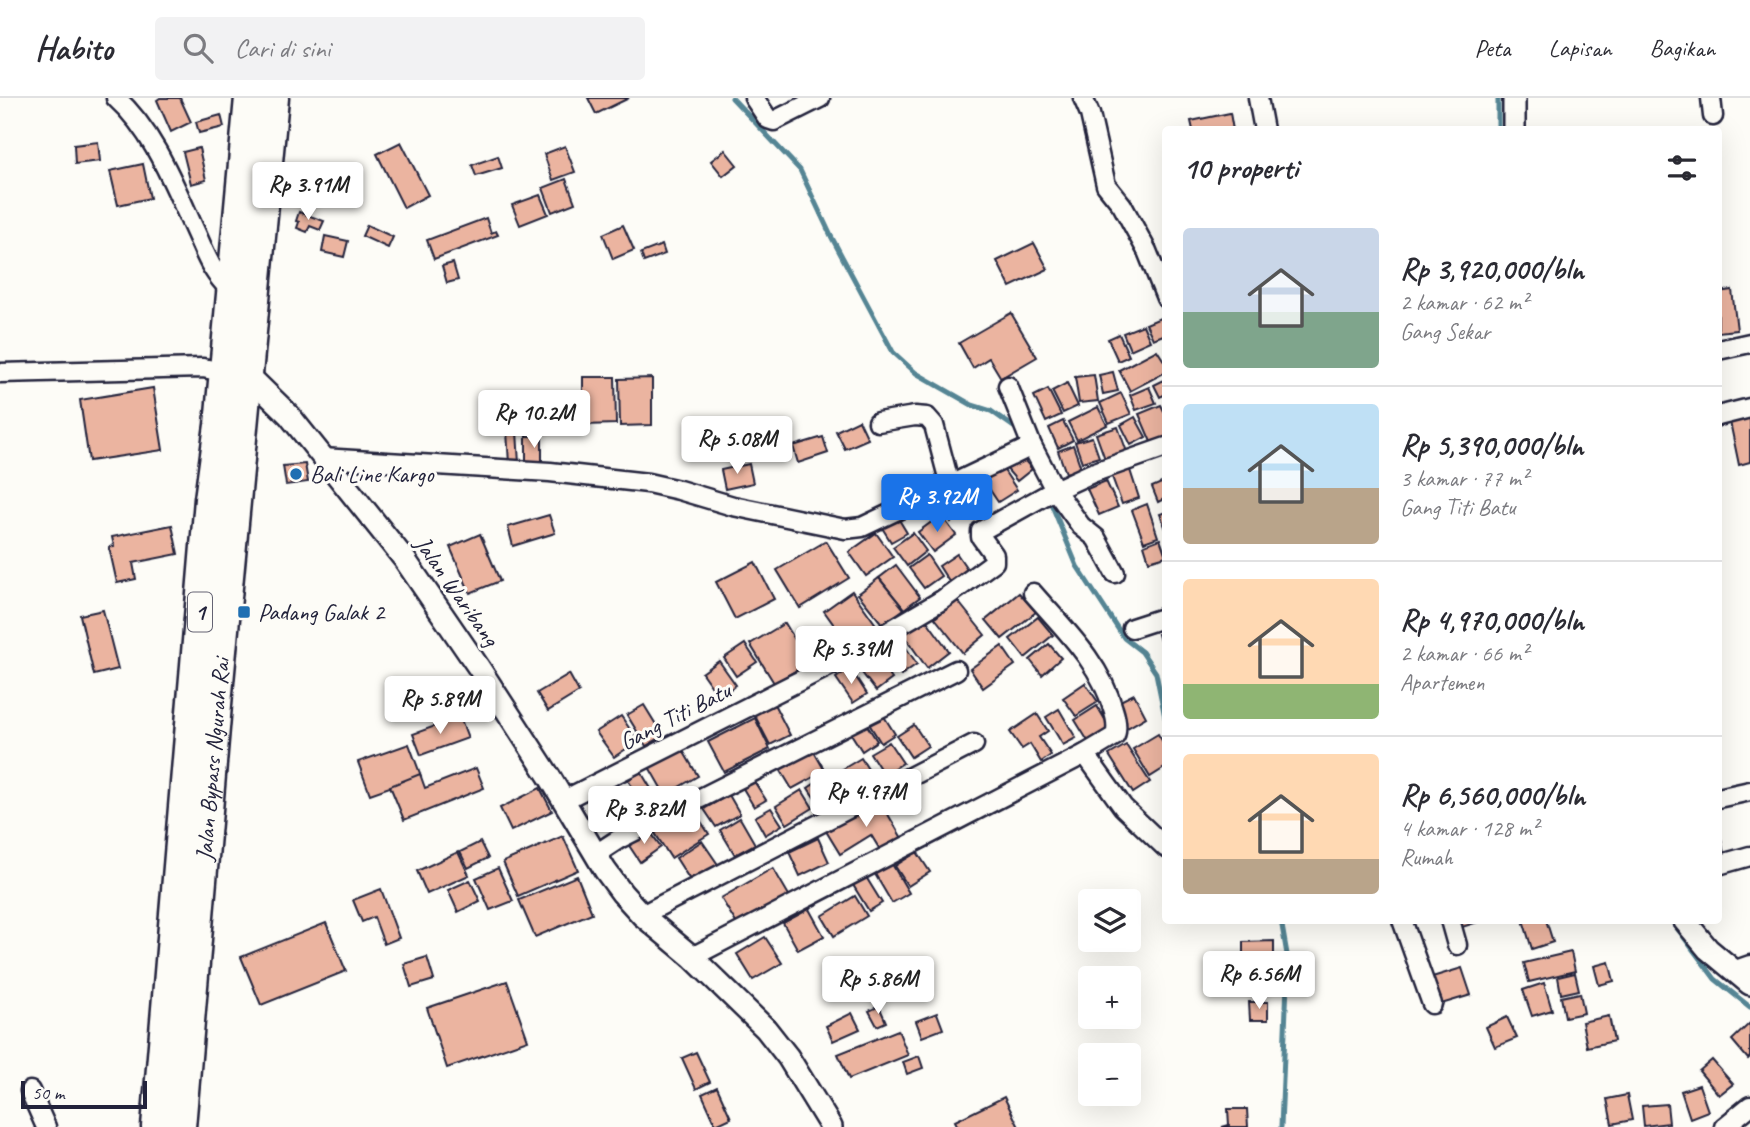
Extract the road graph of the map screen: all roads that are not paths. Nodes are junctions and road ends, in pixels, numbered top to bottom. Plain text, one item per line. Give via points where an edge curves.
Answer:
1 (116, 98) edge
2 (248, 98) edge
3 (274, 98) edge
4 (754, 98) edge
5 (820, 98) edge
6 (1083, 98) edge
7 (1258, 98) edge
8 (1518, 99) edge
9 (1263, 126) edge
10 (1515, 126) edge
11 (1162, 288) edge
12 (243, 291) junction
13 (1750, 343) edge
14 (1722, 350) edge
15 (0, 373) edge
16 (235, 373) junction
17 (1008, 386) dead end
18 (1750, 408) edge
19 (1722, 415) edge
20 (878, 422) dead end
21 (1028, 448) junction
22 (1162, 448) edge
23 (322, 458) junction
24 (950, 485) junction
25 (1049, 494) junction
26 (1115, 573) dead end
27 (1032, 593) dead end
28 (1162, 618) edge
29 (1132, 628) dead end
30 (956, 670) dead end
31 (974, 744) dead end
32 (1085, 754) junction
33 (1750, 791) edge
34 (1722, 797) edge
35 (564, 800) junction
36 (1162, 845) edge
37 (596, 855) junction
38 (1750, 856) edge
39 (1722, 864) edge
40 (642, 915) junction
41 (1403, 924) edge
42 (1451, 924) edge
43 (1687, 924) edge
44 (1457, 946) dead end
45 (692, 957) junction
46 (1741, 968) edge
47 (1750, 984) edge
48 (1432, 1004) dead end
49 (30, 1091) dead end
50 (1750, 1106) edge
51 (46, 1127) edge
52 (156, 1127) edge
53 (181, 1127) edge
54 (831, 1127) edge
55 (1724, 1127) edge

1 - 12 street via 144,130 214,274
2 - 12 highway, Jalan Bypass Ngurah Rai / 1
3 - 12 highway, Jalan Bypass Ngurah Rai / 1
4 - 5 street via 768,119 775,121
6 - 11 street via 1106,185 1147,251
7 - 9 street
8 - 10 street
12 - 16 highway, Jalan Bypass Ngurah Rai / 1
13 - 14 street
15 - 16 street via 203,368
16 - 23 street, Jalan Waribang via 289,415
16 - 52 highway, Jalan Bypass Ngurah Rai / 1 via 209,499
16 - 53 highway, Jalan Bypass Ngurah Rai / 1
17 - 21 street
18 - 19 street
20 - 24 street via 927,417 934,425
21 - 24 street
21 - 25 street
22 - 25 street
23 - 24 street via 648,483 845,529 862,527
23 - 35 street, Jalan Waribang via 405,559
25 - 26 street via 1096,538
25 - 35 street, Gang Titi Batu via 981,531 995,557 989,568 942,600 835,663
27 - 32 street via 1085,652 1107,689 1117,734
28 - 29 street
30 - 37 street via 619,839
31 - 40 street
32 - 36 street via 1123,807
32 - 45 street
33 - 34 street
35 - 37 street, Jalan Waribang
37 - 40 street, Jalan Waribang
38 - 39 street
40 - 45 street, Jalan Waribang
41 - 48 street
42 - 44 street
43 - 46 street via 1708,949
45 - 54 street, Jalan Waribang via 766,1029
46 - 47 street
49 - 51 street
50 - 55 street

